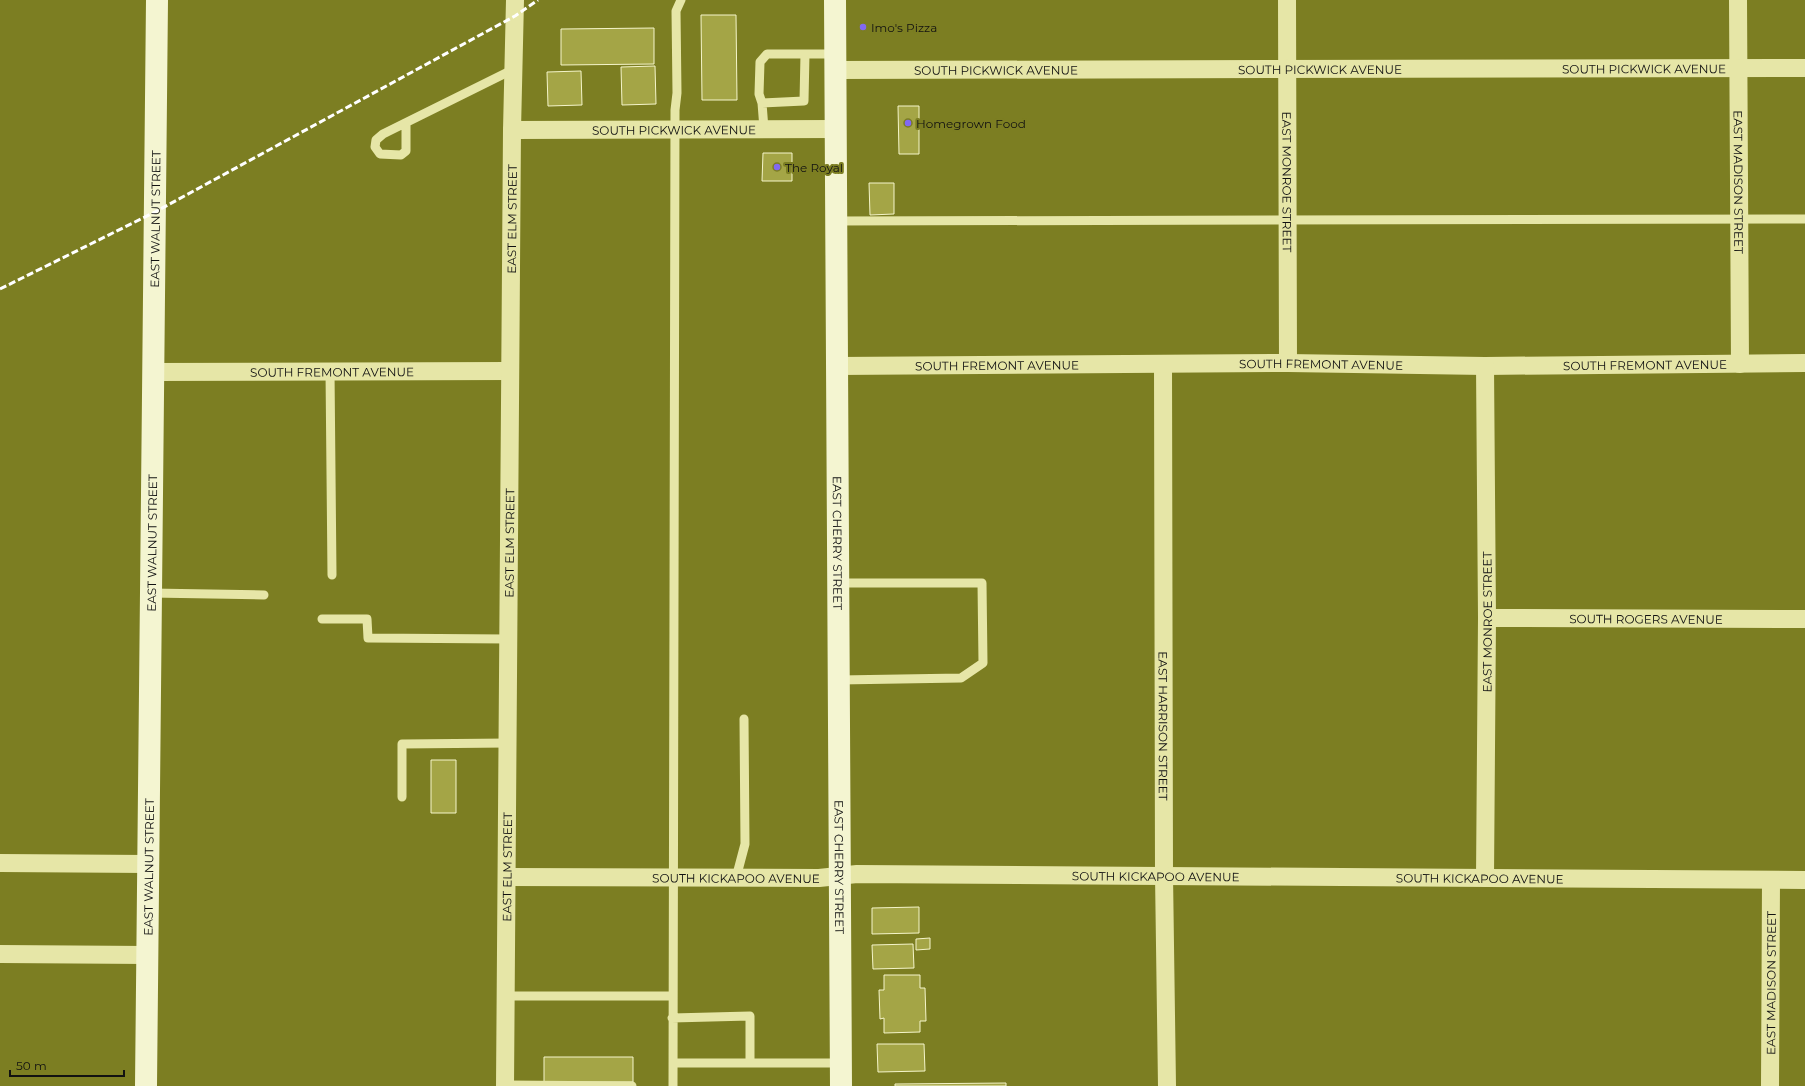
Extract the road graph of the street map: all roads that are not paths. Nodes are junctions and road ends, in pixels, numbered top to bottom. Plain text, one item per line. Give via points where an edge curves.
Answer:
1 (157, 0) edge
2 (515, 0) edge
3 (681, 0) edge
4 (835, 0) edge
5 (1286, 0) edge
6 (1738, 0) edge
7 (805, 54) junction
8 (835, 62) junction
9 (1287, 68) junction
10 (1738, 68) junction
11 (1805, 68) edge
12 (514, 69) junction
13 (762, 103) junction
14 (406, 123) dead end
15 (764, 129) junction
16 (835, 129) junction
17 (512, 130) junction
18 (675, 130) junction
19 (1739, 219) junction
20 (1805, 219) edge
21 (1287, 220) junction
22 (836, 222) junction
23 (1288, 363) junction
24 (1805, 363) edge
25 (1740, 364) junction
26 (1163, 365) junction
27 (837, 366) junction
28 (1485, 366) junction
29 (330, 371) junction
30 (510, 371) junction
31 (153, 372) junction
32 (332, 576) dead end
33 (839, 583) junction
34 (151, 593) junction
35 (264, 595) dead end
36 (1487, 618) junction
37 (322, 619) dead end
38 (1805, 620) edge
39 (508, 639) junction
40 (839, 680) junction
41 (744, 719) dead end
42 (508, 743) junction
43 (402, 797) dead end
44 (0, 863) edge
45 (148, 864) junction
46 (1164, 875) junction
47 (840, 876) junction
48 (507, 877) junction
49 (674, 878) junction
50 (736, 878) junction
51 (1485, 878) junction
52 (1771, 880) junction
53 (1805, 880) edge
54 (0, 954) edge
55 (148, 955) junction
56 (506, 996) junction
57 (672, 996) junction
58 (672, 1018) junction
59 (673, 1063) junction
60 (750, 1063) junction
61 (841, 1064) junction
62 (505, 1085) edge
63 (146, 1086) edge
64 (632, 1086) edge
65 (673, 1086) edge
66 (841, 1086) edge
67 (1167, 1086) edge
68 (1770, 1086) edge

1 - 31 street, EAST WALNUT STREET
2 - 12 street, EAST ELM STREET
3 - 18 lane via 676,10
4 - 8 street, EAST CHERRY STREET
5 - 9 street, EAST MONROE STREET
6 - 10 street, EAST MADISON STREET
7 - 8 lane
7 - 13 lane via 804,101
7 - 13 lane via 766,54 760,62 759,94
8 - 9 street, SOUTH PICKWICK AVENUE
8 - 16 street, EAST CHERRY STREET
9 - 10 street, SOUTH PICKWICK AVENUE
9 - 21 street, EAST MONROE STREET
10 - 11 street, SOUTH PICKWICK AVENUE
10 - 19 street, EAST MADISON STREET
12 - 14 lane
12 - 17 street, EAST ELM STREET
13 - 15 lane
15 - 16 street, SOUTH PICKWICK AVENUE
15 - 18 street, SOUTH PICKWICK AVENUE
16 - 22 street, EAST CHERRY STREET
17 - 18 street, SOUTH PICKWICK AVENUE
17 - 30 street, EAST ELM STREET
18 - 49 lane
19 - 20 lane
19 - 21 lane
19 - 25 street, EAST MADISON STREET
21 - 22 lane
21 - 23 street, EAST MONROE STREET
22 - 27 street, EAST CHERRY STREET
23 - 26 street, SOUTH FREMONT AVENUE
23 - 28 street, SOUTH FREMONT AVENUE
24 - 25 street, SOUTH FREMONT AVENUE
25 - 28 street, SOUTH FREMONT AVENUE
26 - 27 street, SOUTH FREMONT AVENUE
26 - 46 street, EAST HARRISON STREET
27 - 33 street, EAST CHERRY STREET
28 - 36 street, EAST MONROE STREET
29 - 30 street, SOUTH FREMONT AVENUE
29 - 31 street, SOUTH FREMONT AVENUE
29 - 32 lane
30 - 39 street, EAST ELM STREET
31 - 34 street, EAST WALNUT STREET
33 - 40 street, EAST CHERRY STREET
33 - 40 lane via 982,583 983,663 961,678
34 - 35 lane
34 - 45 street, EAST WALNUT STREET
36 - 38 street, SOUTH ROGERS AVENUE
36 - 51 street, EAST MONROE STREET
37 - 39 lane via 368,619 368,638
39 - 42 street, EAST ELM STREET
40 - 47 street, EAST CHERRY STREET
41 - 50 lane via 746,844
42 - 43 lane via 402,744
42 - 48 street, EAST ELM STREET
44 - 45 street
45 - 55 street, EAST WALNUT STREET
46 - 47 street, SOUTH KICKAPOO AVENUE
46 - 51 street, SOUTH KICKAPOO AVENUE
46 - 67 street, EAST HARRISON STREET
47 - 50 street, SOUTH KICKAPOO AVENUE
47 - 61 street, EAST CHERRY STREET
48 - 49 street, SOUTH KICKAPOO AVENUE
48 - 56 street, EAST ELM STREET
49 - 50 street, SOUTH KICKAPOO AVENUE
49 - 57 lane
51 - 52 street, SOUTH KICKAPOO AVENUE
52 - 53 street, SOUTH KICKAPOO AVENUE
52 - 68 street, EAST MADISON STREET
54 - 55 street
55 - 63 street, EAST WALNUT STREET
56 - 57 lane
56 - 62 street, EAST ELM STREET
57 - 58 lane
58 - 59 lane
58 - 60 lane via 750,1016
59 - 60 lane
59 - 65 lane
60 - 61 lane
61 - 66 street, EAST CHERRY STREET
62 - 64 lane

